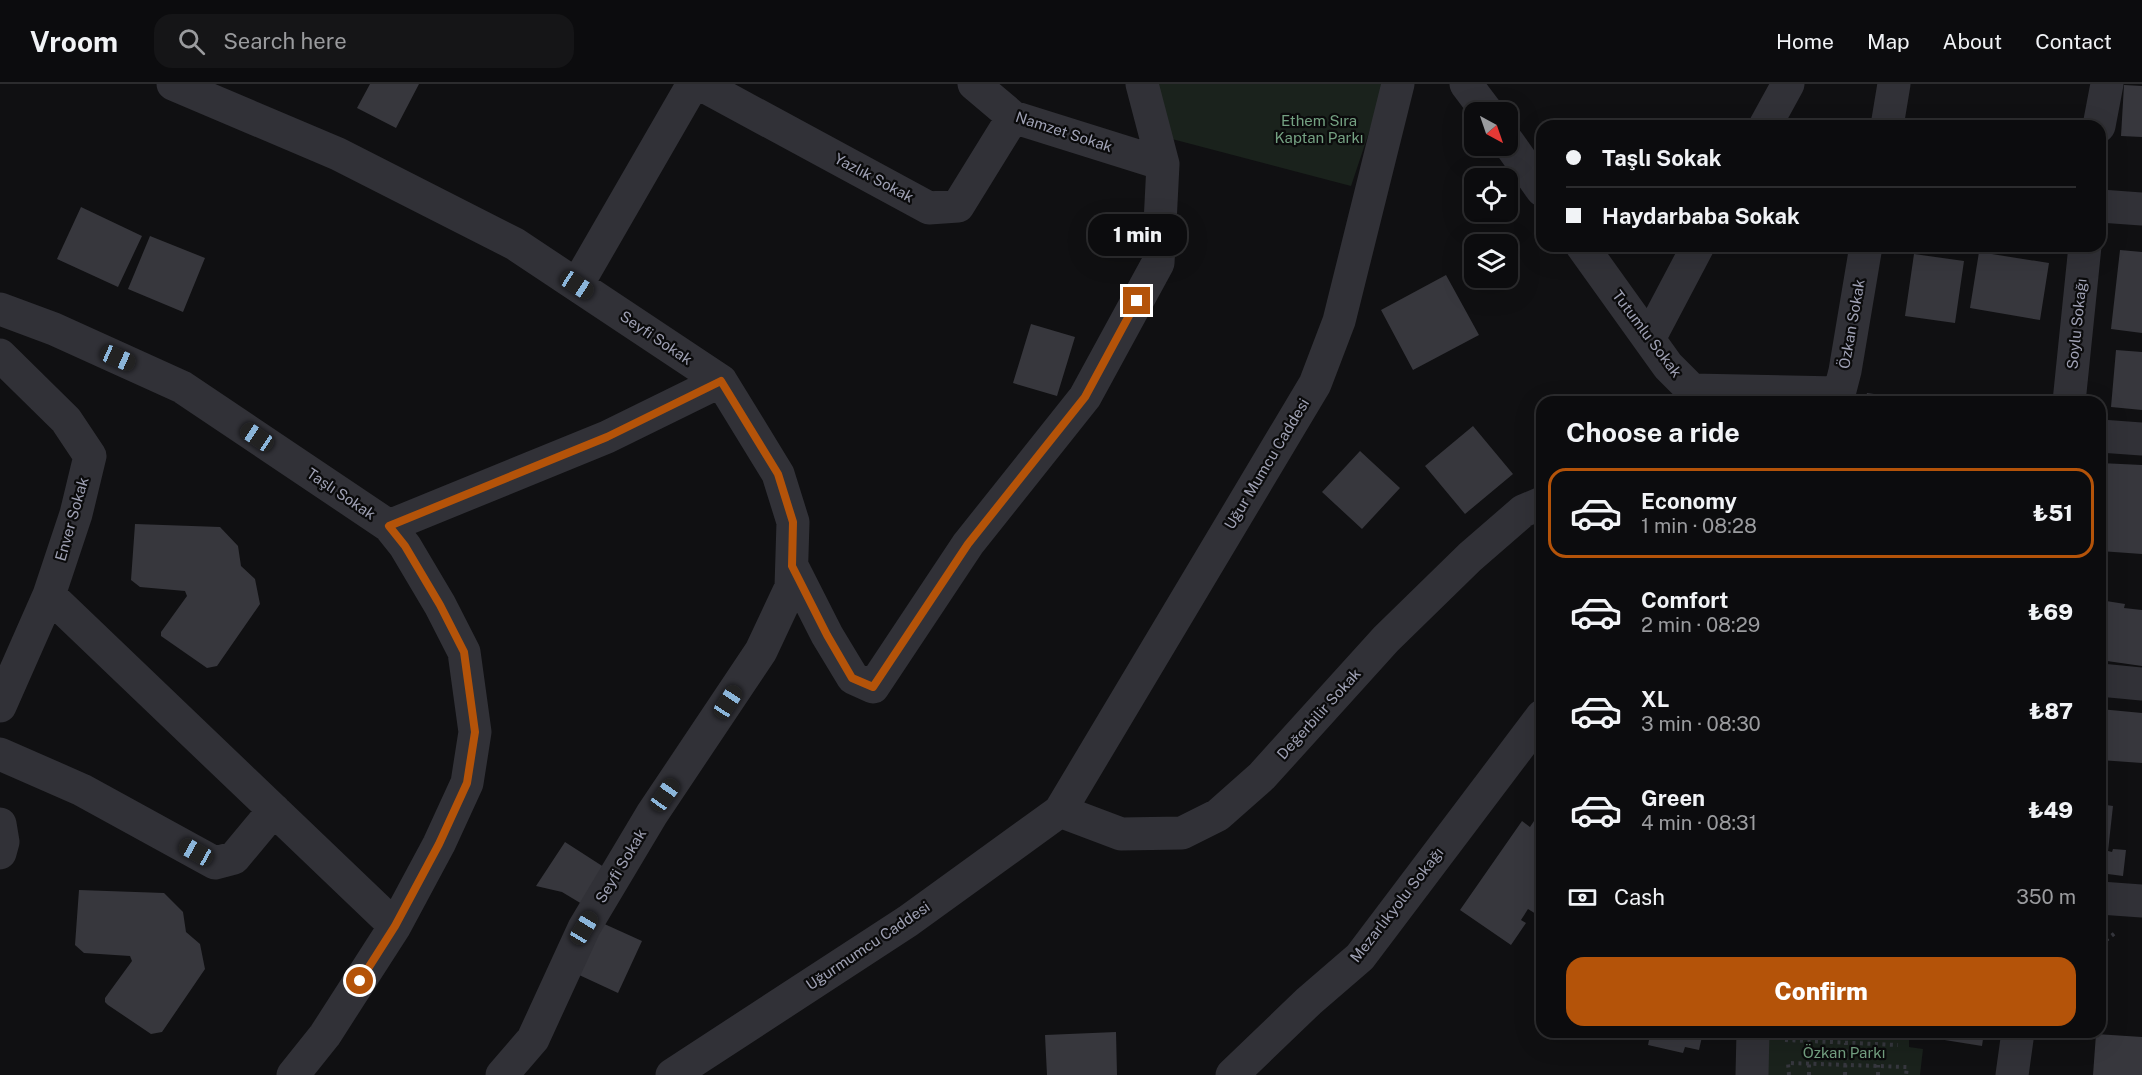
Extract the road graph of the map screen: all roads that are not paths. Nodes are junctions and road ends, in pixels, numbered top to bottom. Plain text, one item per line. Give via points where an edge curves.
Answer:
1 (173, 84) edge
2 (693, 84) edge
3 (700, 84) edge
4 (974, 84) edge
5 (1142, 84) edge
6 (1398, 84) edge
7 (1466, 84) edge
8 (1788, 84) edge
9 (1894, 84) edge
10 (2107, 84) edge
11 (1480, 102) edge
12 (1013, 117) junction
13 (1768, 120) edge
14 (1888, 120) edge
15 (2100, 120) edge
16 (1518, 156) edge
17 (1163, 164) junction
18 (1536, 182) edge
19 (2106, 206) edge
20 (2142, 209) edge
21 (1586, 252) edge
22 (1695, 252) edge
23 (1865, 252) edge
24 (2084, 252) edge
25 (577, 285) junction
26 (0, 309) edge
27 (1649, 339) junction
28 (0, 356) edge
29 (721, 381) junction
30 (1801, 396) edge
31 (1838, 396) edge
32 (2071, 396) edge
33 (2106, 436) edge
34 (2142, 439) edge
35 (1536, 506) edge
36 (389, 526) junction
37 (792, 566) junction
38 (49, 595) junction
39 (2106, 681) edge
40 (2142, 684) edge
41 (0, 706) edge
42 (1536, 724) edge
43 (0, 754) edge
44 (274, 810) junction
45 (1060, 811) junction
46 (0, 824) edge
47 (0, 853) edge
48 (2106, 898) edge
49 (2142, 901) edge
50 (395, 926) junction
51 (1764, 1038) edge
52 (2017, 1038) edge
53 (293, 1075) edge
54 (502, 1075) edge
55 (672, 1075) edge
56 (1232, 1075) edge
57 (1752, 1075) edge
58 (2012, 1075) edge

1 - 25 street, Seyfi Sokak via 338,153 515,244
2 - 25 street
3 - 12 street, Yazlık Sokak via 929,208 958,206
4 - 12 street, Namzet Sokak
5 - 17 street
6 - 45 street, Uğur Mumcu Caddesi via 1339,321 1315,384
7 - 11 street
8 - 13 street
9 - 14 street
10 - 15 street
12 - 17 street, Namzet Sokak
16 - 18 street
17 - 37 street via 1158,263 1085,397 968,544 873,687 852,678
19 - 20 street
21 - 27 street, Tutumlu Sokak
22 - 27 street
23 - 31 street, Özkan Sokak
24 - 32 street, Soylu Sokağı
25 - 29 street, Seyfi Sokak
26 - 36 street, Taşlı Sokak via 54,328 182,387
27 - 30 street, Tutumlu Sokak via 1692,390
28 - 38 street, Enver Sokak via 66,420 90,456
29 - 36 street via 607,437
29 - 37 street, Seyfi Sokak via 778,474 793,522
33 - 34 street
35 - 45 street, Değerbilir Sokak via 1523,511 1470,557 1386,639 1262,776 1218,815 1182,833 1121,834
36 - 50 street, Taşlı Sokak via 405,546 464,652 475,732 467,783
37 - 54 street, Seyfi Sokak via 791,587 761,651 652,814 584,928 533,1039
38 - 41 street, Enver Sokak
38 - 44 street
39 - 40 street
42 - 56 street, Mezarlıkyolu Sokağı via 1360,957
43 - 44 street via 82,790 215,862 234,858
44 - 50 street
45 - 55 street, Uğurmumcu Caddesi via 909,921
46 - 47 street
48 - 49 street
50 - 53 street, Taşlı Sokak via 325,1035
51 - 57 street
52 - 58 street

